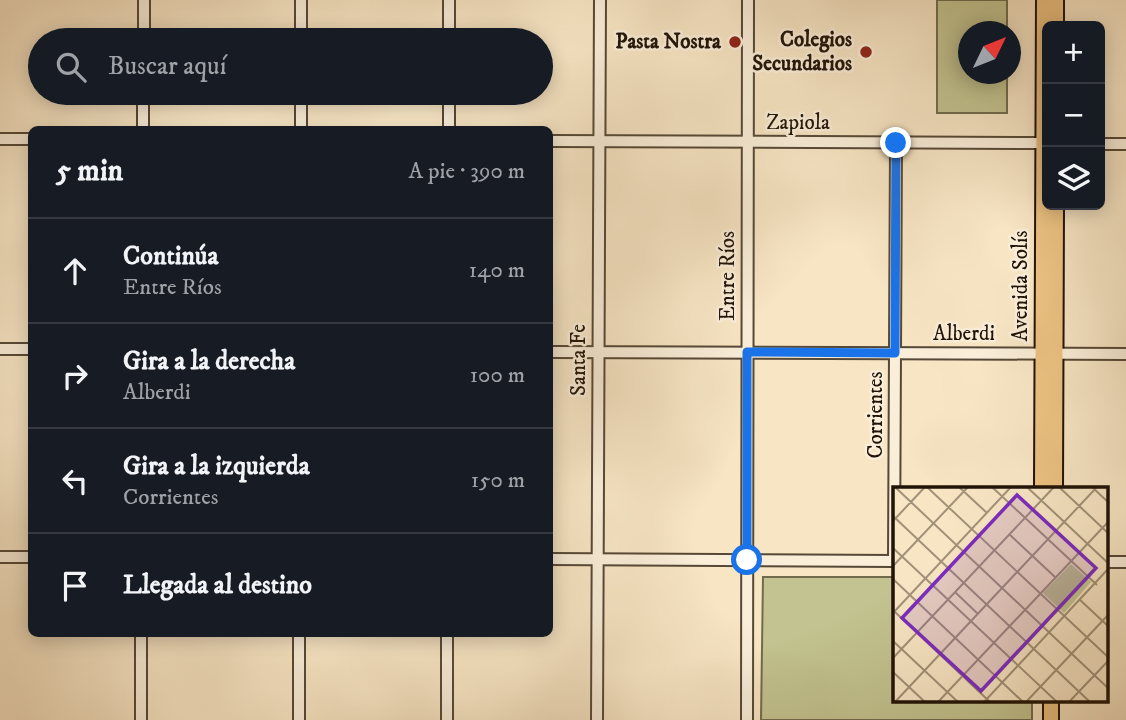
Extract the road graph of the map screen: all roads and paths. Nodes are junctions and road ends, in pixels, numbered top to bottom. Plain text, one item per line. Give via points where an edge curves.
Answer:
1 (144, 0) edge
2 (301, 0) edge
3 (449, 0) edge
4 (600, 0) edge
5 (748, 0) edge
6 (1044, 0) edge
7 (1056, 0) edge
8 (1056, 21) edge
9 (144, 28) edge
10 (301, 28) edge
11 (449, 28) edge
12 (1045, 84) edge
13 (143, 105) edge
14 (301, 105) edge
15 (449, 105) edge
16 (143, 126) edge
17 (301, 126) edge
18 (449, 126) edge
19 (0, 139) edge
20 (28, 139) edge
21 (553, 141) edge
22 (599, 141) junction
23 (748, 142) junction
24 (896, 143) junction
25 (1042, 143) edge
26 (1105, 144) edge
27 (1126, 144) edge
28 (1045, 147) edge
29 (1056, 210) edge
30 (0, 349) edge
31 (28, 349) edge
32 (553, 352) edge
33 (598, 352) junction
34 (747, 352) junction
35 (895, 353) junction
36 (1049, 354) junction
37 (1126, 354) edge
38 (895, 487) edge
39 (1042, 487) edge
40 (1055, 487) edge
41 (0, 557) edge
42 (28, 557) edge
43 (553, 559) edge
44 (597, 560) junction
45 (747, 560) junction
46 (893, 561) edge
47 (1108, 562) edge
48 (1126, 562) edge
49 (141, 637) edge
50 (299, 637) edge
51 (447, 637) edge
52 (1041, 702) edge
53 (1051, 702) edge
54 (141, 720) edge
55 (299, 720) edge
56 (447, 720) edge
57 (597, 720) edge
58 (747, 720) edge
59 (1041, 720) edge
60 (1051, 720) edge

1 - 9 street
2 - 10 street
3 - 11 street
4 - 22 street, Santa Fe
5 - 23 street, Entre Ríos
6 - 12 main road, Avenida Solís
7 - 8 main road
13 - 16 street
14 - 17 street
15 - 18 street
19 - 20 street
21 - 22 street, Zapiola
22 - 23 street, Zapiola
22 - 33 street, Santa Fe
23 - 24 street, Zapiola
23 - 34 street, Entre Ríos
24 - 25 street, Zapiola
24 - 35 street, Corrientes
26 - 27 street
28 - 36 main road, Avenida Solís
29 - 36 main road, Avenida Solís
30 - 31 street
32 - 33 street, Alberdi
33 - 34 street, Alberdi
33 - 44 street, Santa Fe
34 - 35 street, Alberdi
34 - 45 street, Entre Ríos
35 - 36 street, Alberdi
35 - 38 street, Corrientes
36 - 37 street, Alberdi
36 - 39 main road, Avenida Solís
36 - 40 main road, Avenida Solís
41 - 42 street
43 - 44 street
44 - 45 street
44 - 57 street, Santa Fe
45 - 46 street
45 - 58 street, Entre Ríos
47 - 48 street
49 - 54 street
50 - 55 street
51 - 56 street
52 - 59 main road
53 - 60 main road

